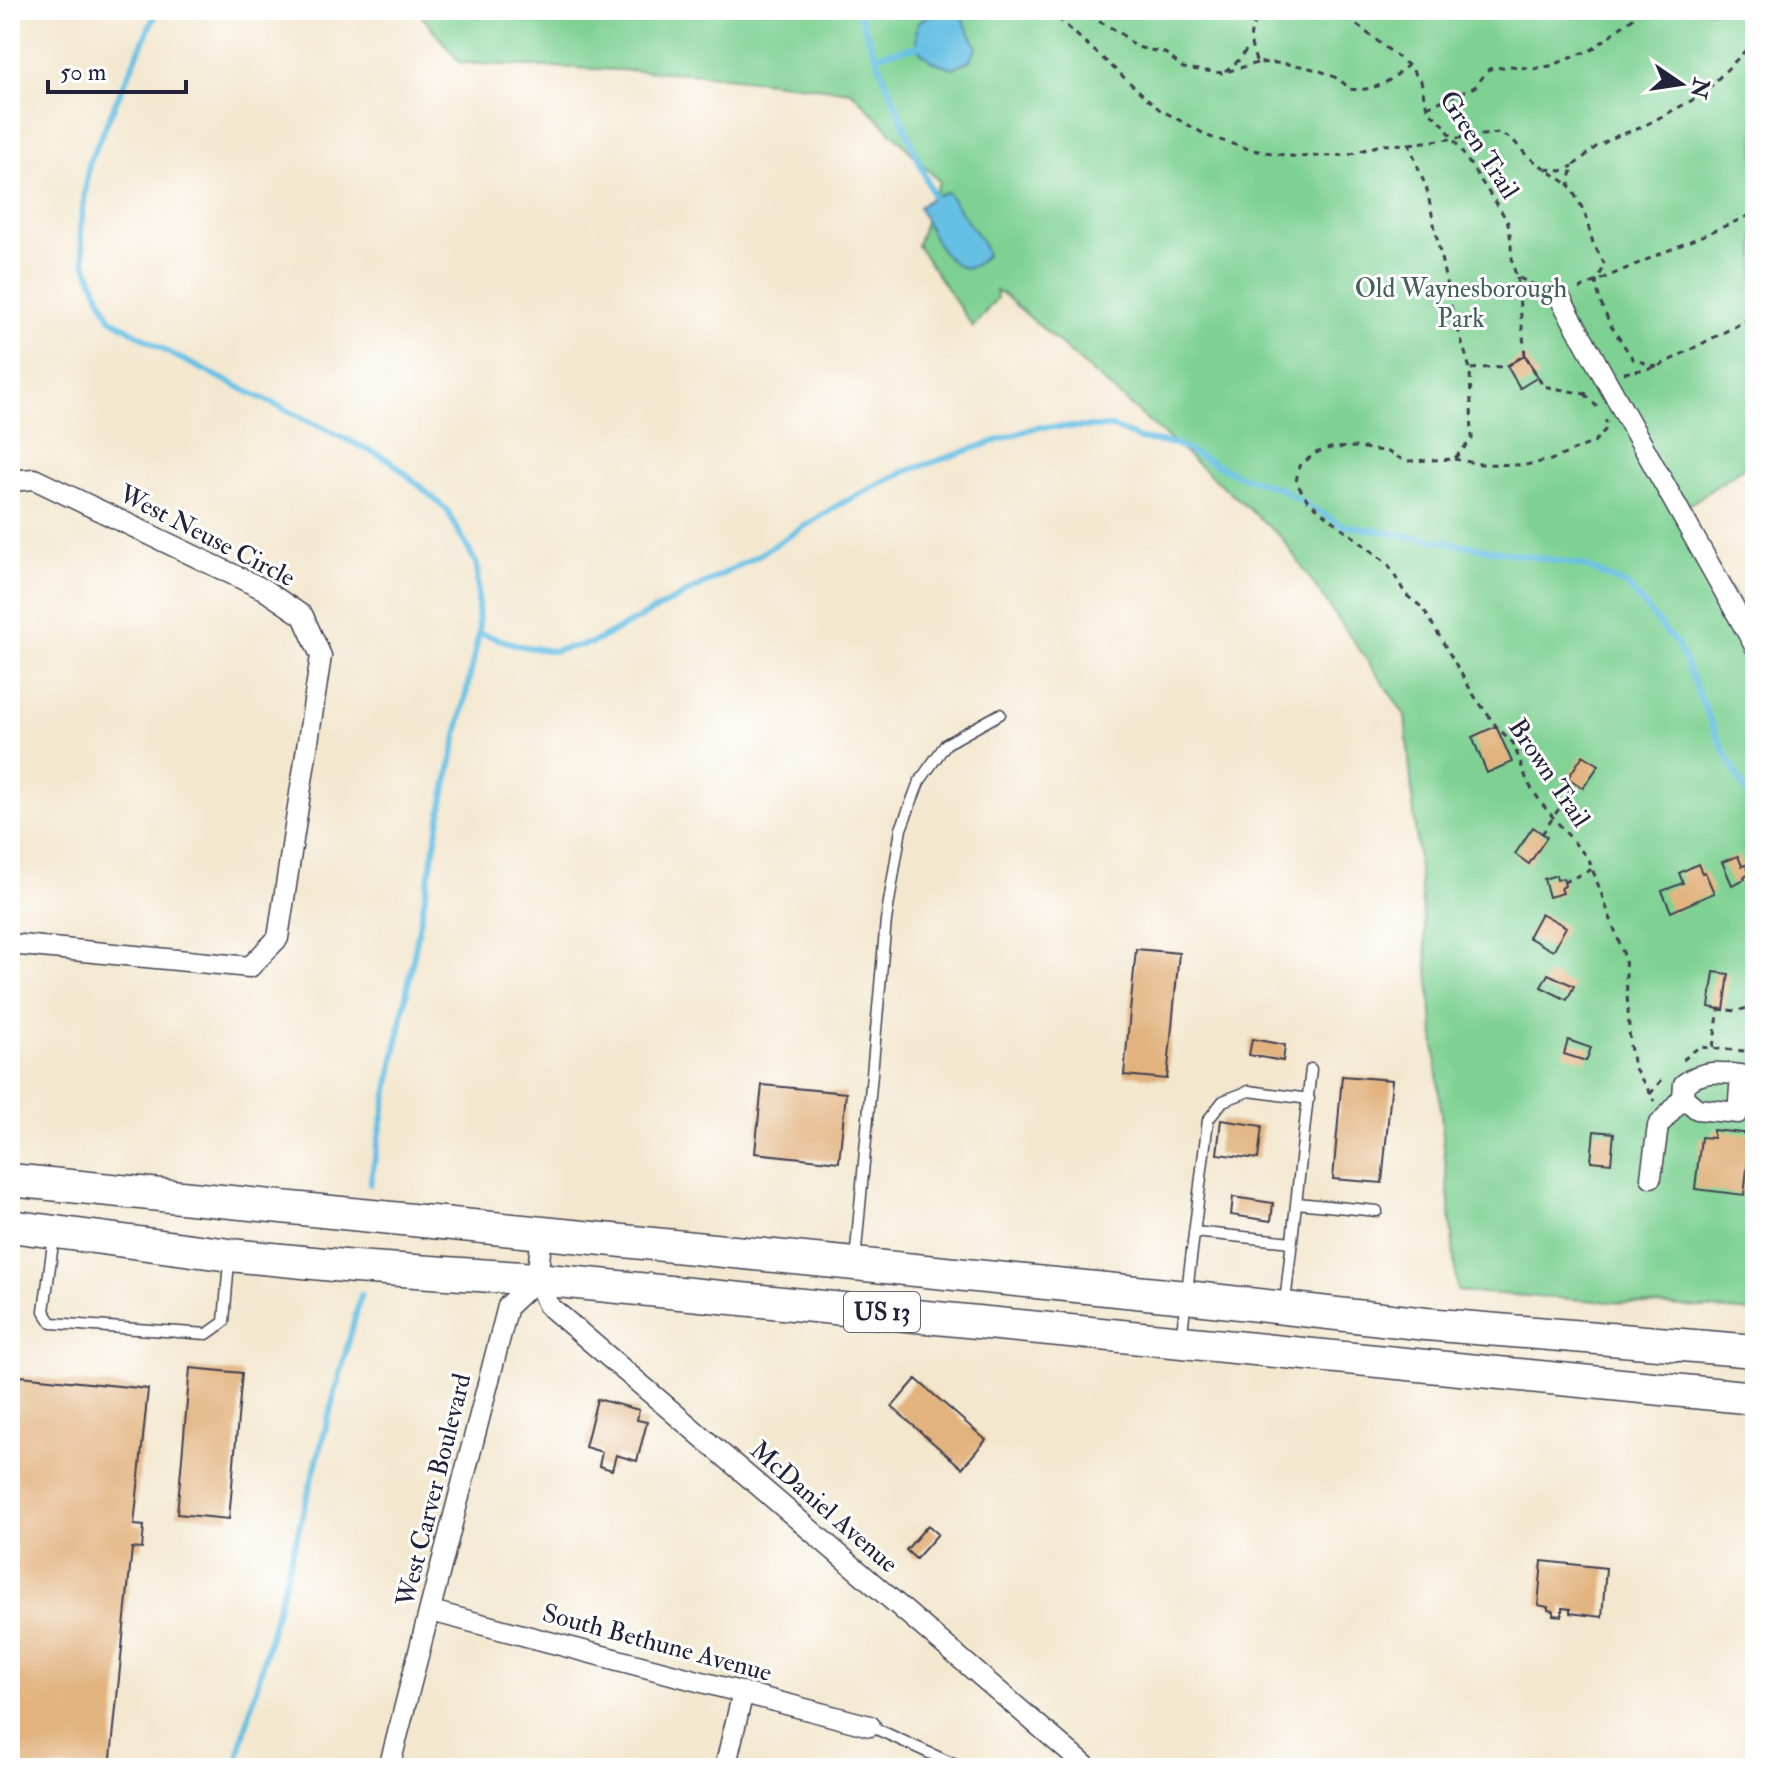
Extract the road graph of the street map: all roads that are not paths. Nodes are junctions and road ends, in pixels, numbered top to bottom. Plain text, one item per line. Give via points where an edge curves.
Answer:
1 (1560, 298) road end
2 (10, 481) edge
3 (1755, 646) edge
4 (1000, 714) dead end
5 (10, 944) edge
6 (1311, 1069) dead end
7 (1748, 1076) edge
8 (1683, 1097) junction
9 (1309, 1099) junction
10 (1651, 1177) dead end
11 (10, 1180) edge
12 (1297, 1203) junction
13 (1377, 1211) dead end
14 (10, 1226) edge
15 (55, 1231) junction
16 (1194, 1232) junction
17 (542, 1234) junction
18 (1292, 1242) junction
19 (230, 1255) junction
20 (855, 1263) junction
21 (537, 1279) junction
22 (1186, 1297) junction
23 (1284, 1309) junction
24 (1181, 1341) junction
25 (1755, 1351) edge
26 (1755, 1398) edge
27 (431, 1611) junction
28 (743, 1692) junction
29 (870, 1726) joint
30 (389, 1768) edge
31 (725, 1768) edge
32 (962, 1768) edge
33 (1088, 1768) edge

1 - 3 street
2 - 5 street, West Neuse Circle via 34,479 263,589 303,616 321,656 278,938 250,967
4 - 20 lane via 946,744 919,782 901,829 886,920
6 - 9 lane
7 - 8 street via 1694,1076 1684,1084
7 - 8 street via 1738,1113 1697,1109
8 - 10 street via 1658,1126
9 - 12 lane
9 - 16 lane via 1249,1091 1223,1101 1208,1120
11 - 17 highway, US 13
12 - 13 lane
12 - 18 lane
14 - 15 highway, US 13
15 - 19 highway, US 13
15 - 19 lane via 44,1311 52,1323 207,1334 224,1322
16 - 18 lane
16 - 22 lane
17 - 20 highway, US 13
17 - 21 street
18 - 23 lane
19 - 21 highway, US 13
20 - 22 highway, US 13
21 - 24 highway, US 13
21 - 27 street, West Carver Boulevard via 508,1306
21 - 33 street, McDaniel Avenue via 548,1305
22 - 23 highway, US 13
22 - 24 lane
23 - 25 highway, US 13
24 - 26 highway, US 13
27 - 28 street, South Bethune Avenue
27 - 30 street, West Carver Boulevard
28 - 29 street, South Bethune Avenue
28 - 31 street
29 - 32 lane

